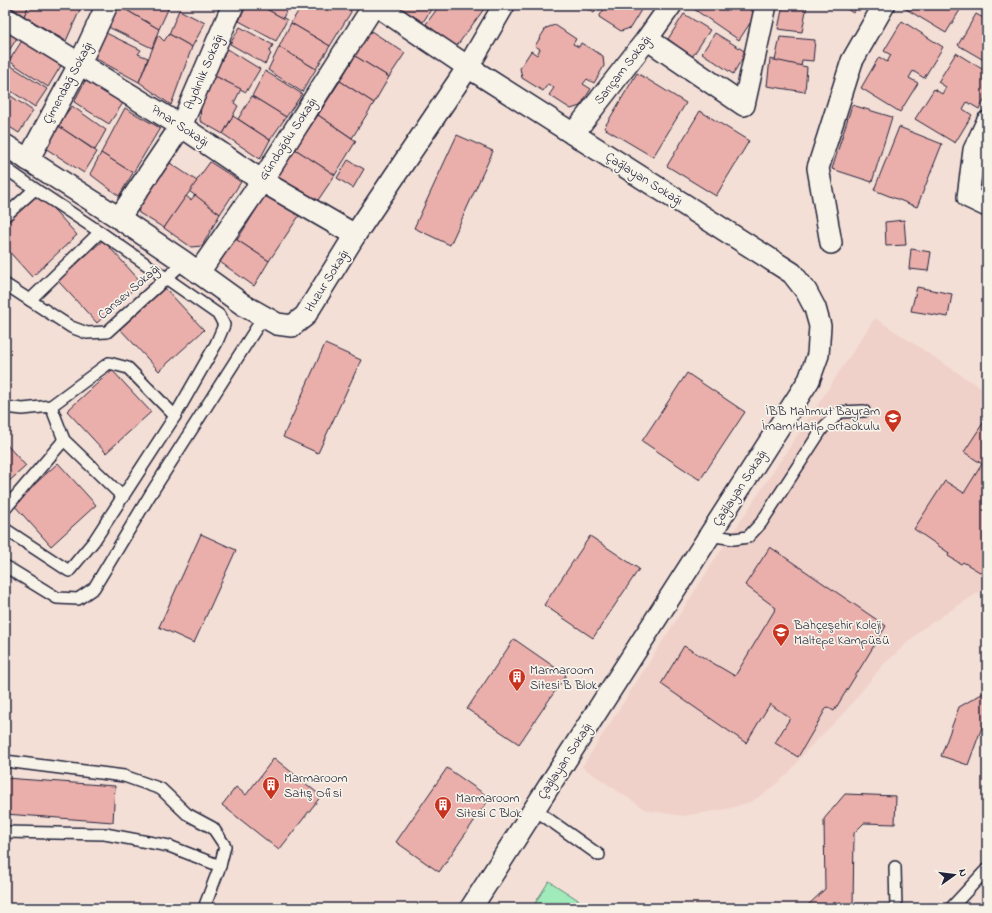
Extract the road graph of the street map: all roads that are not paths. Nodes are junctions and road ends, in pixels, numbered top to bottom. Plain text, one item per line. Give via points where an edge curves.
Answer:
1 (107, 5) edge
2 (233, 5) edge
3 (375, 5) edge
4 (504, 5) edge
5 (671, 5) edge
6 (766, 5) edge
7 (884, 5) edge
8 (5, 18) edge
9 (647, 39) junction
10 (80, 63) junction
11 (468, 67) junction
12 (987, 122) edge
13 (181, 126) junction
14 (573, 134) junction
15 (5, 145) edge
16 (28, 160) junction
17 (5, 168) edge
18 (262, 180) junction
19 (35, 189) junction
20 (987, 206) edge
21 (5, 216) edge
22 (119, 218) junction
23 (100, 232) junction
24 (355, 235) junction
25 (831, 243) dead end
26 (192, 267) junction
27 (166, 278) junction
28 (5, 284) edge
29 (30, 300) junction
30 (264, 316) junction
31 (51, 406) junction
32 (5, 407) edge
33 (864, 411) dead end
34 (175, 416) junction
35 (64, 440) junction
36 (123, 496) junction
37 (5, 509) edge
38 (5, 529) edge
39 (710, 536) junction
40 (5, 566) edge
41 (5, 761) edge
42 (534, 809) junction
43 (5, 832) edge
44 (599, 855) dead end
45 (220, 866) junction
46 (895, 867) dead end
47 (987, 869) edge
48 (204, 908) edge
49 (471, 908) edge
50 (896, 908) edge
51 (951, 908) edge

1 - 10 street, Çimendağ Sokağı
2 - 13 street, Aydınlık Sokağı
3 - 11 street, Çağlayan Sokağı
3 - 18 street, Gündoğdu Sokağı
4 - 11 street, Huzur Sokağı
5 - 9 street, Sarıçam Sokağı
6 - 9 street via 744,105
7 - 25 street via 852,61 818,168
8 - 10 street, Pınar Sokağı
9 - 14 street, Sarıçam Sokağı
10 - 13 street, Pınar Sokağı
10 - 16 street, Çimendağ Sokağı
11 - 14 street, Çağlayan Sokağı
11 - 24 street, Huzur Sokağı
12 - 20 street via 974,150 968,197
13 - 18 street, Pınar Sokağı
13 - 22 street, Aydınlık Sokağı
14 - 39 street, Çağlayan Sokağı via 792,273 815,308 820,326 818,355 809,380
15 - 16 street, Huzur Sokağı
16 - 22 street, Huzur Sokağı
17 - 19 lane
18 - 24 street, Pınar Sokağı
18 - 26 street, Gündoğdu Sokağı
19 - 21 lane
19 - 23 lane
22 - 26 street, Huzur Sokağı
23 - 27 lane
23 - 29 lane
24 - 30 street, Huzur Sokağı via 305,316 292,326 277,324
26 - 27 lane, Cansev Sokağı
26 - 30 street, Huzur Sokağı via 245,306
27 - 29 lane, Cansev Sokağı via 107,332 87,333 71,327
27 - 34 lane via 219,314 224,325
28 - 29 lane, Cansev Sokağı
30 - 40 lane via 94,588 78,599 57,598
31 - 32 lane via 24,409
31 - 34 lane via 108,363 128,368
31 - 35 lane
33 - 39 lane via 840,412 822,429 761,523 748,537 734,539
34 - 36 lane
35 - 36 lane
35 - 37 lane
36 - 38 lane via 94,541 69,571
39 - 42 street, Çağlayan Sokağı
41 - 45 lane via 124,776 161,790 187,814 213,828 225,846
42 - 44 lane
42 - 49 street, Çağlayan Sokağı
43 - 45 lane via 105,834 169,846
45 - 48 lane
46 - 50 lane
47 - 51 lane

